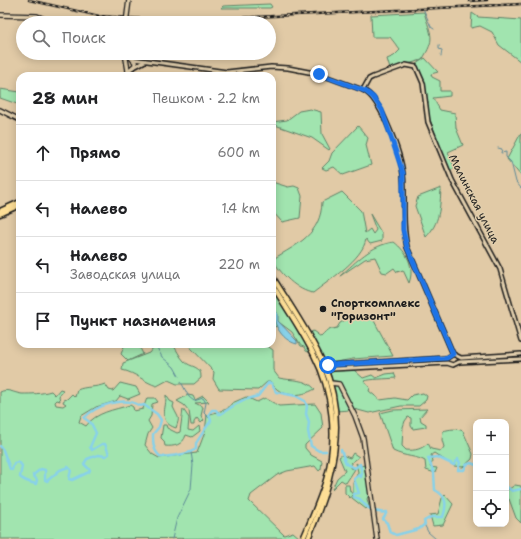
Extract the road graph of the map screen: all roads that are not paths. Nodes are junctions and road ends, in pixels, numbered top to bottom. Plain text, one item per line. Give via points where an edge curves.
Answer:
1 (128, 0) edge
2 (0, 14) edge
3 (37, 16) edge
4 (126, 16) edge
5 (127, 60) edge
6 (131, 60) edge
7 (133, 60) edge
8 (139, 60) edge
9 (146, 61) junction
10 (127, 63) junction
11 (133, 67) junction
12 (128, 71) joint
13 (241, 71) joint
14 (227, 72) joint
15 (363, 90) junction
16 (0, 110) edge
17 (16, 118) edge
18 (16, 204) edge
19 (16, 207) edge
20 (0, 211) edge
21 (0, 214) edge
22 (276, 283) edge
23 (276, 290) edge
24 (521, 341) edge
25 (313, 347) junction
26 (453, 354) junction
27 (521, 354) edge
28 (448, 358) junction
29 (459, 358) junction
30 (521, 359) edge
31 (323, 362) junction
32 (459, 362) junction
33 (449, 363) junction
34 (327, 373) junction
35 (330, 383) junction
36 (331, 399) junction
37 (303, 539) edge
38 (308, 539) edge
39 (377, 539) edge

1 - 4 main road, bridge
2 - 3 main road
5 - 10 main road
6 - 10 main road
7 - 11 main road via 136,64
8 - 9 street
9 - 11 street
9 - 14 street
10 - 11 main road
10 - 12 main road
11 - 12 main road
13 - 14 street
13 - 15 street via 270,67 304,70
15 - 24 street, Малинская улица via 370,78 406,65 416,67 428,122 452,180 504,279
15 - 26 street via 373,97 382,110 401,165 404,182 403,230 407,247
16 - 17 main road
18 - 20 main road
19 - 21 main road
22 - 25 main road
23 - 25 main road
25 - 31 main road
25 - 36 main road
26 - 28 street
26 - 29 street
27 - 29 street
28 - 31 street via 333,365
28 - 33 street
29 - 32 street
30 - 32 street
31 - 34 main road
32 - 33 street via 454,365
33 - 34 street via 333,369
34 - 35 main road
35 - 36 main road
35 - 39 main road via 339,384 360,429
36 - 37 main road via 329,469
36 - 38 main road via 336,434 334,459 328,488

